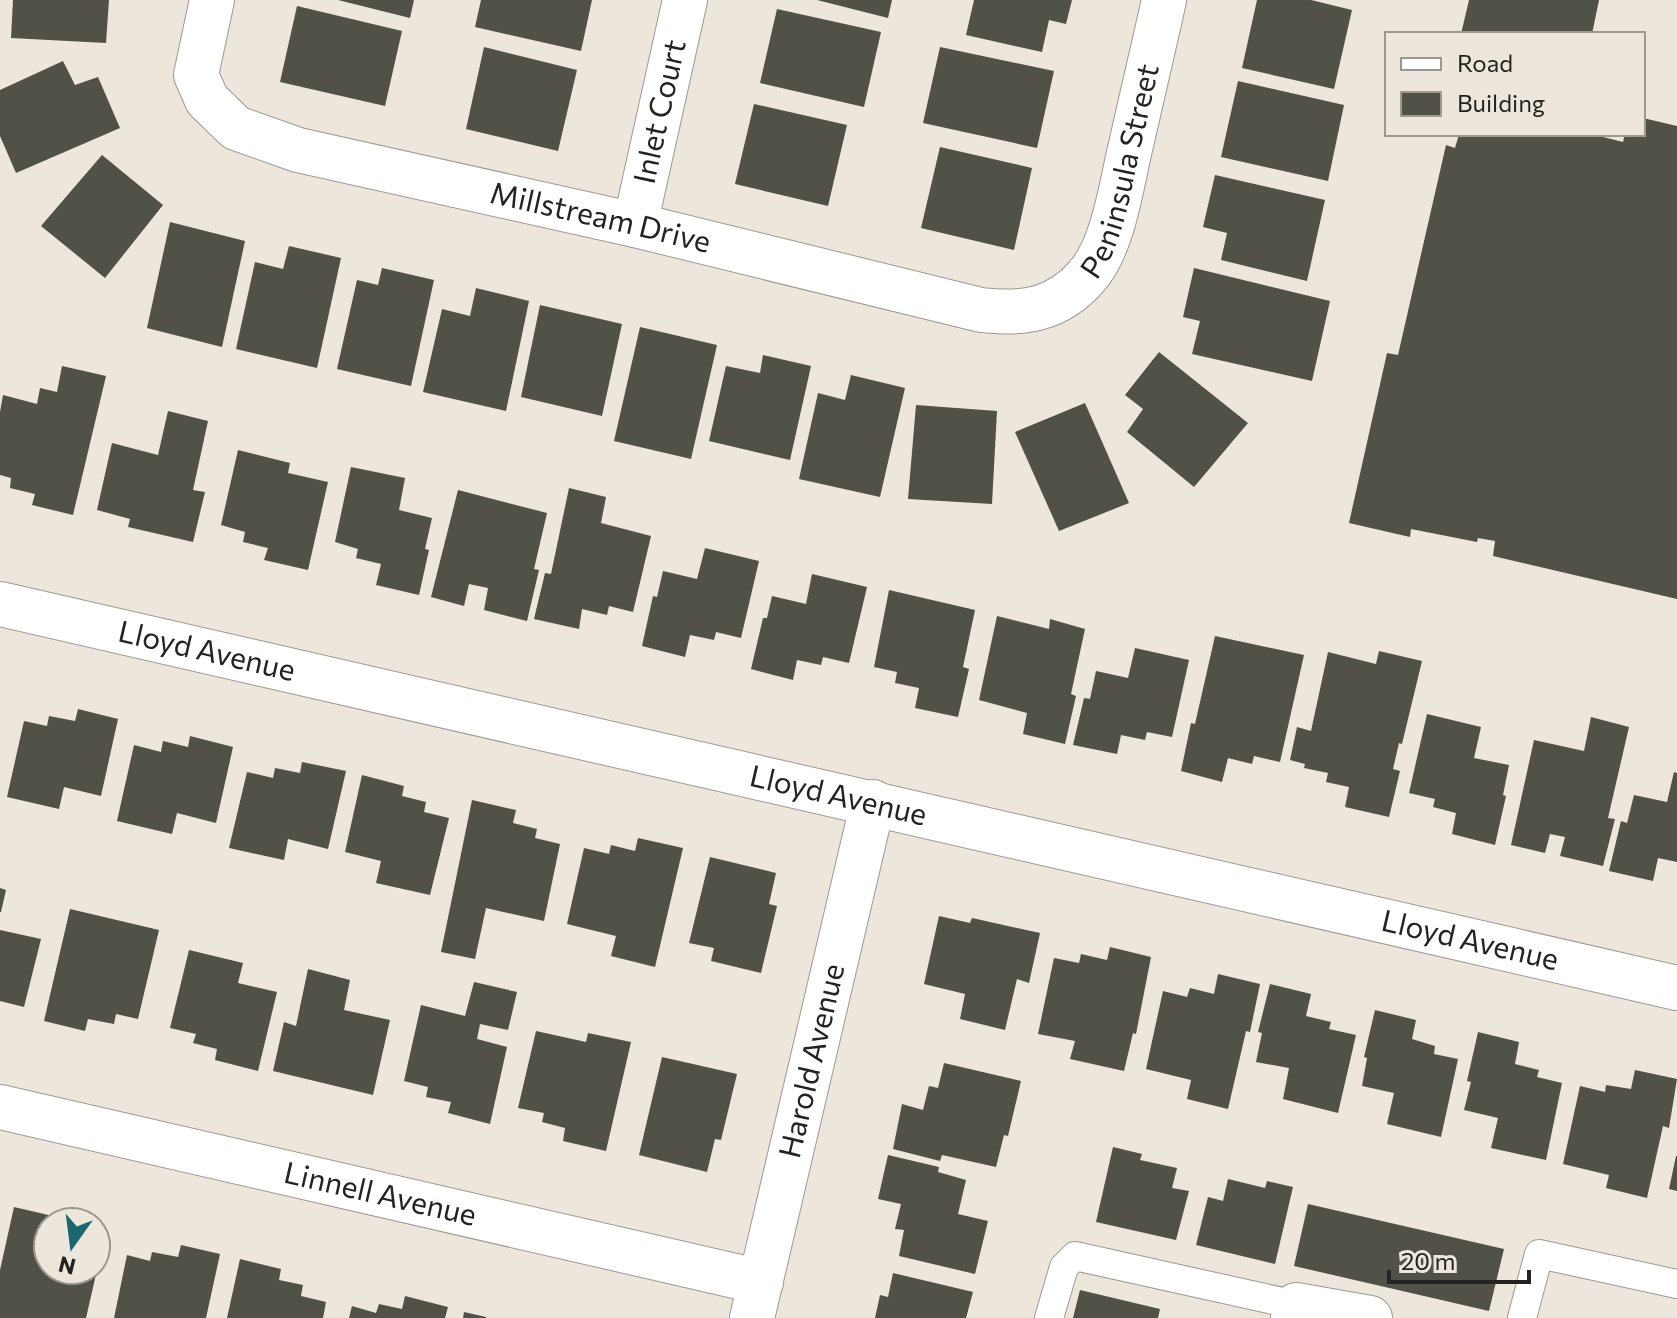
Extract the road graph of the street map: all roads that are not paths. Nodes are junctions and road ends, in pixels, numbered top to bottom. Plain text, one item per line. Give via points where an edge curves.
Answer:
1 (212, 0) edge
2 (685, 0) edge
3 (1164, 0) edge
4 (635, 225) junction
5 (1032, 311) joint
6 (0, 604) edge
7 (873, 802) junction
8 (1677, 988) edge
9 (0, 1107) edge
10 (1677, 1284) edge
11 (756, 1300) edge
12 (1295, 1312) edge
13 (1049, 1318) edge
14 (1370, 1318) edge
15 (1522, 1318) edge

1 - 4 street, Millstream Drive via 196,75 207,100 236,128 298,150
2 - 4 street, Inlet Court
3 - 5 street, Peninsula Street via 1100,256 1088,276 1062,297
4 - 5 street, Millstream Drive via 981,310
6 - 7 street, Lloyd Avenue
7 - 8 street, Lloyd Avenue
7 - 11 street, Harold Avenue
9 - 11 street, Linnell Avenue
10 - 15 lane via 1539,1254
12 - 13 lane via 1075,1256 1064,1267
12 - 14 street

